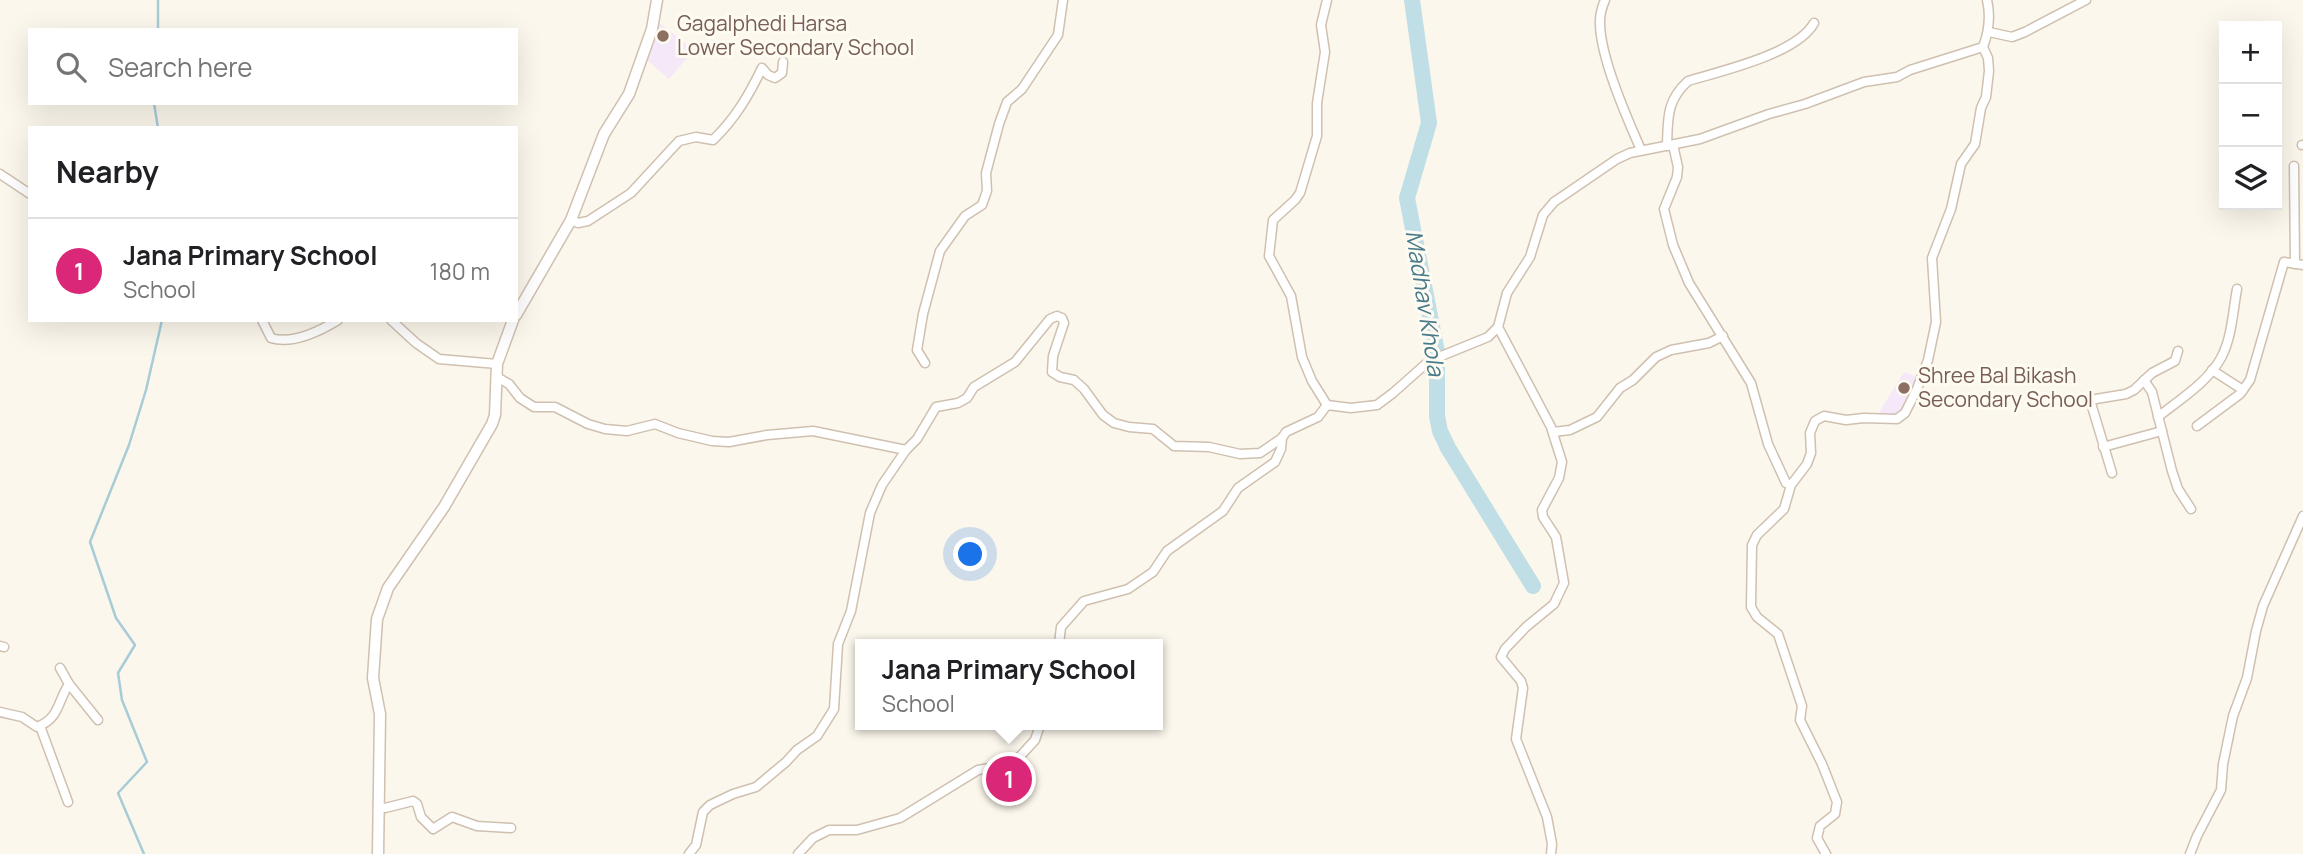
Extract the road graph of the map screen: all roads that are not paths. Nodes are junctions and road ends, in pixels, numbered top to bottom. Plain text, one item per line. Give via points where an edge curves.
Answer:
1 (657, 0) edge
2 (1063, 0) edge
3 (1327, 0) edge
4 (1605, 0) edge
5 (1987, 0) edge
6 (2086, 0) edge
7 (1814, 23) dead end
8 (1989, 32) junction
9 (1983, 47) junction
10 (783, 62) dead end
11 (1670, 146) junction
12 (1641, 150) junction
13 (2294, 166) dead end
14 (0, 174) edge
15 (28, 193) edge
16 (572, 220) junction
17 (2299, 264) edge
18 (2237, 289) dead end
19 (518, 312) edge
20 (263, 322) edge
21 (335, 322) edge
22 (393, 322) edge
23 (512, 322) edge
24 (1498, 327) junction
25 (1723, 336) junction
26 (2178, 351) dead end
27 (925, 363) dead end
28 (498, 364) junction
29 (2212, 370) junction
30 (497, 377) junction
31 (2144, 380) junction
32 (2243, 390) junction
33 (1328, 405) junction
34 (2158, 417) junction
35 (2197, 426) dead end
36 (2161, 431) junction
37 (1553, 432) junction
38 (1282, 438) junction
39 (2103, 447) junction
40 (906, 450) junction
41 (2112, 473) dead end
42 (1791, 485) junction
43 (2191, 509) dead end
44 (2303, 516) edge
45 (1060, 639) edge
46 (60, 668) dead end
47 (69, 684) junction
48 (0, 712) edge
49 (98, 720) dead end
50 (40, 726) junction
51 (1038, 730) edge
52 (68, 802) dead end
53 (379, 807) junction
54 (511, 828) dead end
55 (378, 854) edge
56 (689, 854) edge
57 (798, 854) edge
58 (1550, 854) edge
59 (1826, 854) edge
60 (2190, 854) edge

1 - 16 street via 629,94 604,134
2 - 27 street via 1058,36 1022,89 1007,102 986,173 982,205 965,216 940,251 917,349
3 - 33 street via 1321,25 1325,52 1317,136 1300,193 1273,220 1269,256 1291,296 1302,357
4 - 12 street via 1600,20 1604,50
5 - 8 street
6 - 8 street via 2012,37
7 - 11 street via 1802,37 1771,55 1688,82 1670,104
8 - 9 street
9 - 11 street
9 - 42 street via 1989,71 1986,97 1975,144 1961,164 1951,209 1932,258 1936,322 1917,389 1897,419 1824,416 1815,421 1810,459
10 - 16 street via 782,73 775,78 762,68 748,97 713,140 679,141 631,193 588,221
11 - 12 street
11 - 25 street via 1678,167 1664,209 1673,244 1689,283
12 - 24 street via 1606,165 1548,208 1530,257 1507,293
13 - 17 street
14 - 15 street
16 - 19 street
17 - 32 street via 2284,262 2255,367
18 - 29 street via 2226,345
20 - 21 street via 271,338 280,341
22 - 28 street via 439,359
23 - 28 street
24 - 33 street via 1488,337 1429,361 1377,405
24 - 37 street
25 - 37 street via 1656,357 1620,388 1597,416 1570,430
25 - 42 street via 1751,383 1768,444
26 - 31 street via 2175,361
28 - 30 street
29 - 32 street
29 - 34 street
30 - 40 street via 534,407 555,407 605,429 627,431 655,424 729,442 813,431
30 - 53 street via 492,424 444,507 388,588 377,619 373,669 380,714
31 - 34 street
31 - 39 street via 2126,394 2090,400
32 - 35 street
33 - 38 street via 1318,417
34 - 36 street
36 - 39 street
36 - 43 street via 2178,489
37 - 58 street via 1561,471 1542,510 1556,537 1564,583 1554,604 1526,627 1501,657 1523,688 1516,739 1547,817
38 - 40 street via 1261,453 1240,454 1174,446 1153,429 1114,423 1074,380 1052,372 1063,329 1062,318 1057,316 1045,323 1015,362 974,387 967,398 936,407
38 - 45 street via 1275,462 1238,488 1223,511 1167,551 1153,572 1128,589 1084,601 1061,627
39 - 41 street
40 - 56 street via 870,513 851,611 838,644 834,709 817,736 756,787 710,805
42 - 59 street via 1784,509 1752,545 1751,607 1778,634 1800,698 1800,720 1837,802 1835,814 1820,826 1817,838
44 - 60 street via 2263,606 2247,678 2233,716 2221,790
46 - 47 street
47 - 49 street
47 - 50 street via 55,715
48 - 50 street
50 - 52 street
51 - 57 street via 1013,764 978,770 900,818 857,830 829,830
53 - 54 street via 413,801 433,829 452,817 477,826
53 - 55 street

